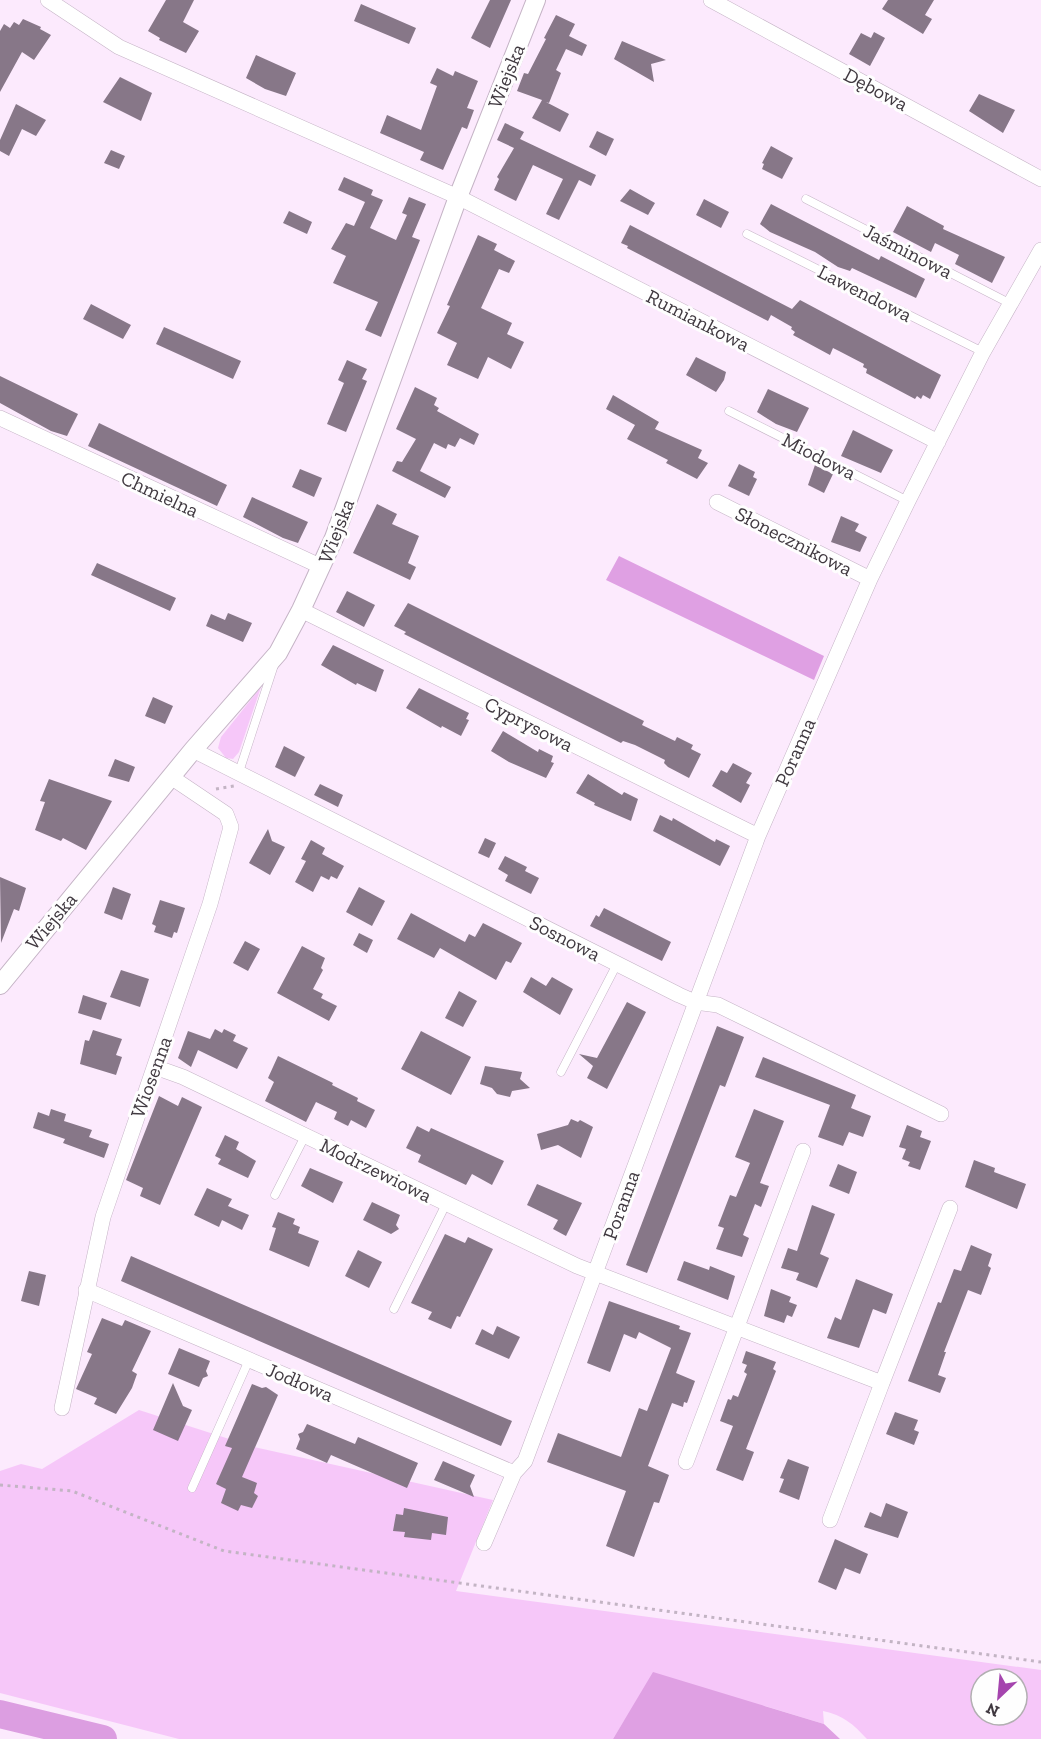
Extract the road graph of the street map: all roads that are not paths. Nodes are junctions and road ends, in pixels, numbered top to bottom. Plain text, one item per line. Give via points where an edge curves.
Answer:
1 (48, 0) edge
2 (536, 0) edge
3 (711, 0) edge
4 (1041, 179) edge
5 (458, 197) junction
6 (806, 199) dead end
7 (747, 234) dead end
8 (1041, 250) edge
9 (1011, 304) junction
10 (983, 352) junction
11 (729, 411) dead end
12 (0, 418) edge
13 (938, 442) junction
14 (908, 501) junction
15 (717, 502) dead end
16 (322, 567) junction
17 (870, 579) junction
18 (301, 610) junction
19 (278, 653) junction
20 (193, 750) junction
21 (239, 772) junction
22 (171, 777) junction
23 (758, 836) junction
24 (617, 964) junction
25 (0, 985) edge
26 (695, 1002) junction
27 (155, 1067) junction
28 (561, 1072) dead end
29 (940, 1114) dead end
30 (305, 1136) junction
31 (803, 1151) dead end
32 (275, 1195) dead end
33 (446, 1203) junction
34 (950, 1208) dead end
35 (596, 1274) junction
36 (86, 1290) junction
37 (394, 1310) dead end
38 (735, 1329) junction
39 (249, 1360) junction
40 (882, 1383) junction
41 (62, 1408) dead end
42 (686, 1462) dead end
43 (513, 1473) junction
44 (192, 1488) dead end
45 (830, 1520) dead end
46 (484, 1543) dead end

1 - 5 street, Rumiankowa via 119,47
2 - 5 street, Wiejska
3 - 4 street, Dębowa
5 - 13 street, Rumiankowa
5 - 16 street, Wiejska
6 - 9 lane, Jaśminowa
7 - 10 lane, Lawendowa
8 - 9 street, Poranna
9 - 10 street, Poranna
10 - 13 street, Poranna
11 - 14 lane, Miodowa
12 - 16 street, Chmielna
13 - 14 street, Poranna
14 - 17 street, Poranna
15 - 17 street, Słonecznikowa
16 - 18 street, Wiejska
17 - 23 street, Poranna
18 - 19 street, Wiejska
18 - 23 street, Cyprysowa
19 - 20 street, Wiejska
19 - 21 lane
20 - 21 street, Sosnowa
20 - 22 street, Wiejska
21 - 24 street, Sosnowa
22 - 25 street, Wiejska
22 - 27 street, Wiosenna via 226,814 231,827 210,904
23 - 26 street, Poranna
24 - 26 street, Sosnowa
24 - 28 lane
26 - 29 street, Sosnowa via 718,1005
26 - 35 street, Poranna
27 - 30 street, Modrzewiowa
27 - 36 street, Wiosenna via 103,1217
30 - 32 lane
30 - 33 street, Modrzewiowa
31 - 38 street
33 - 35 street, Modrzewiowa
33 - 37 lane
34 - 40 street
35 - 38 street
35 - 43 street, Poranna via 525,1461
36 - 39 street, Jodłowa
36 - 41 street, Wiosenna
38 - 40 street
38 - 42 street
39 - 43 street, Jodłowa
39 - 44 lane
40 - 45 street
43 - 46 street, Poranna

